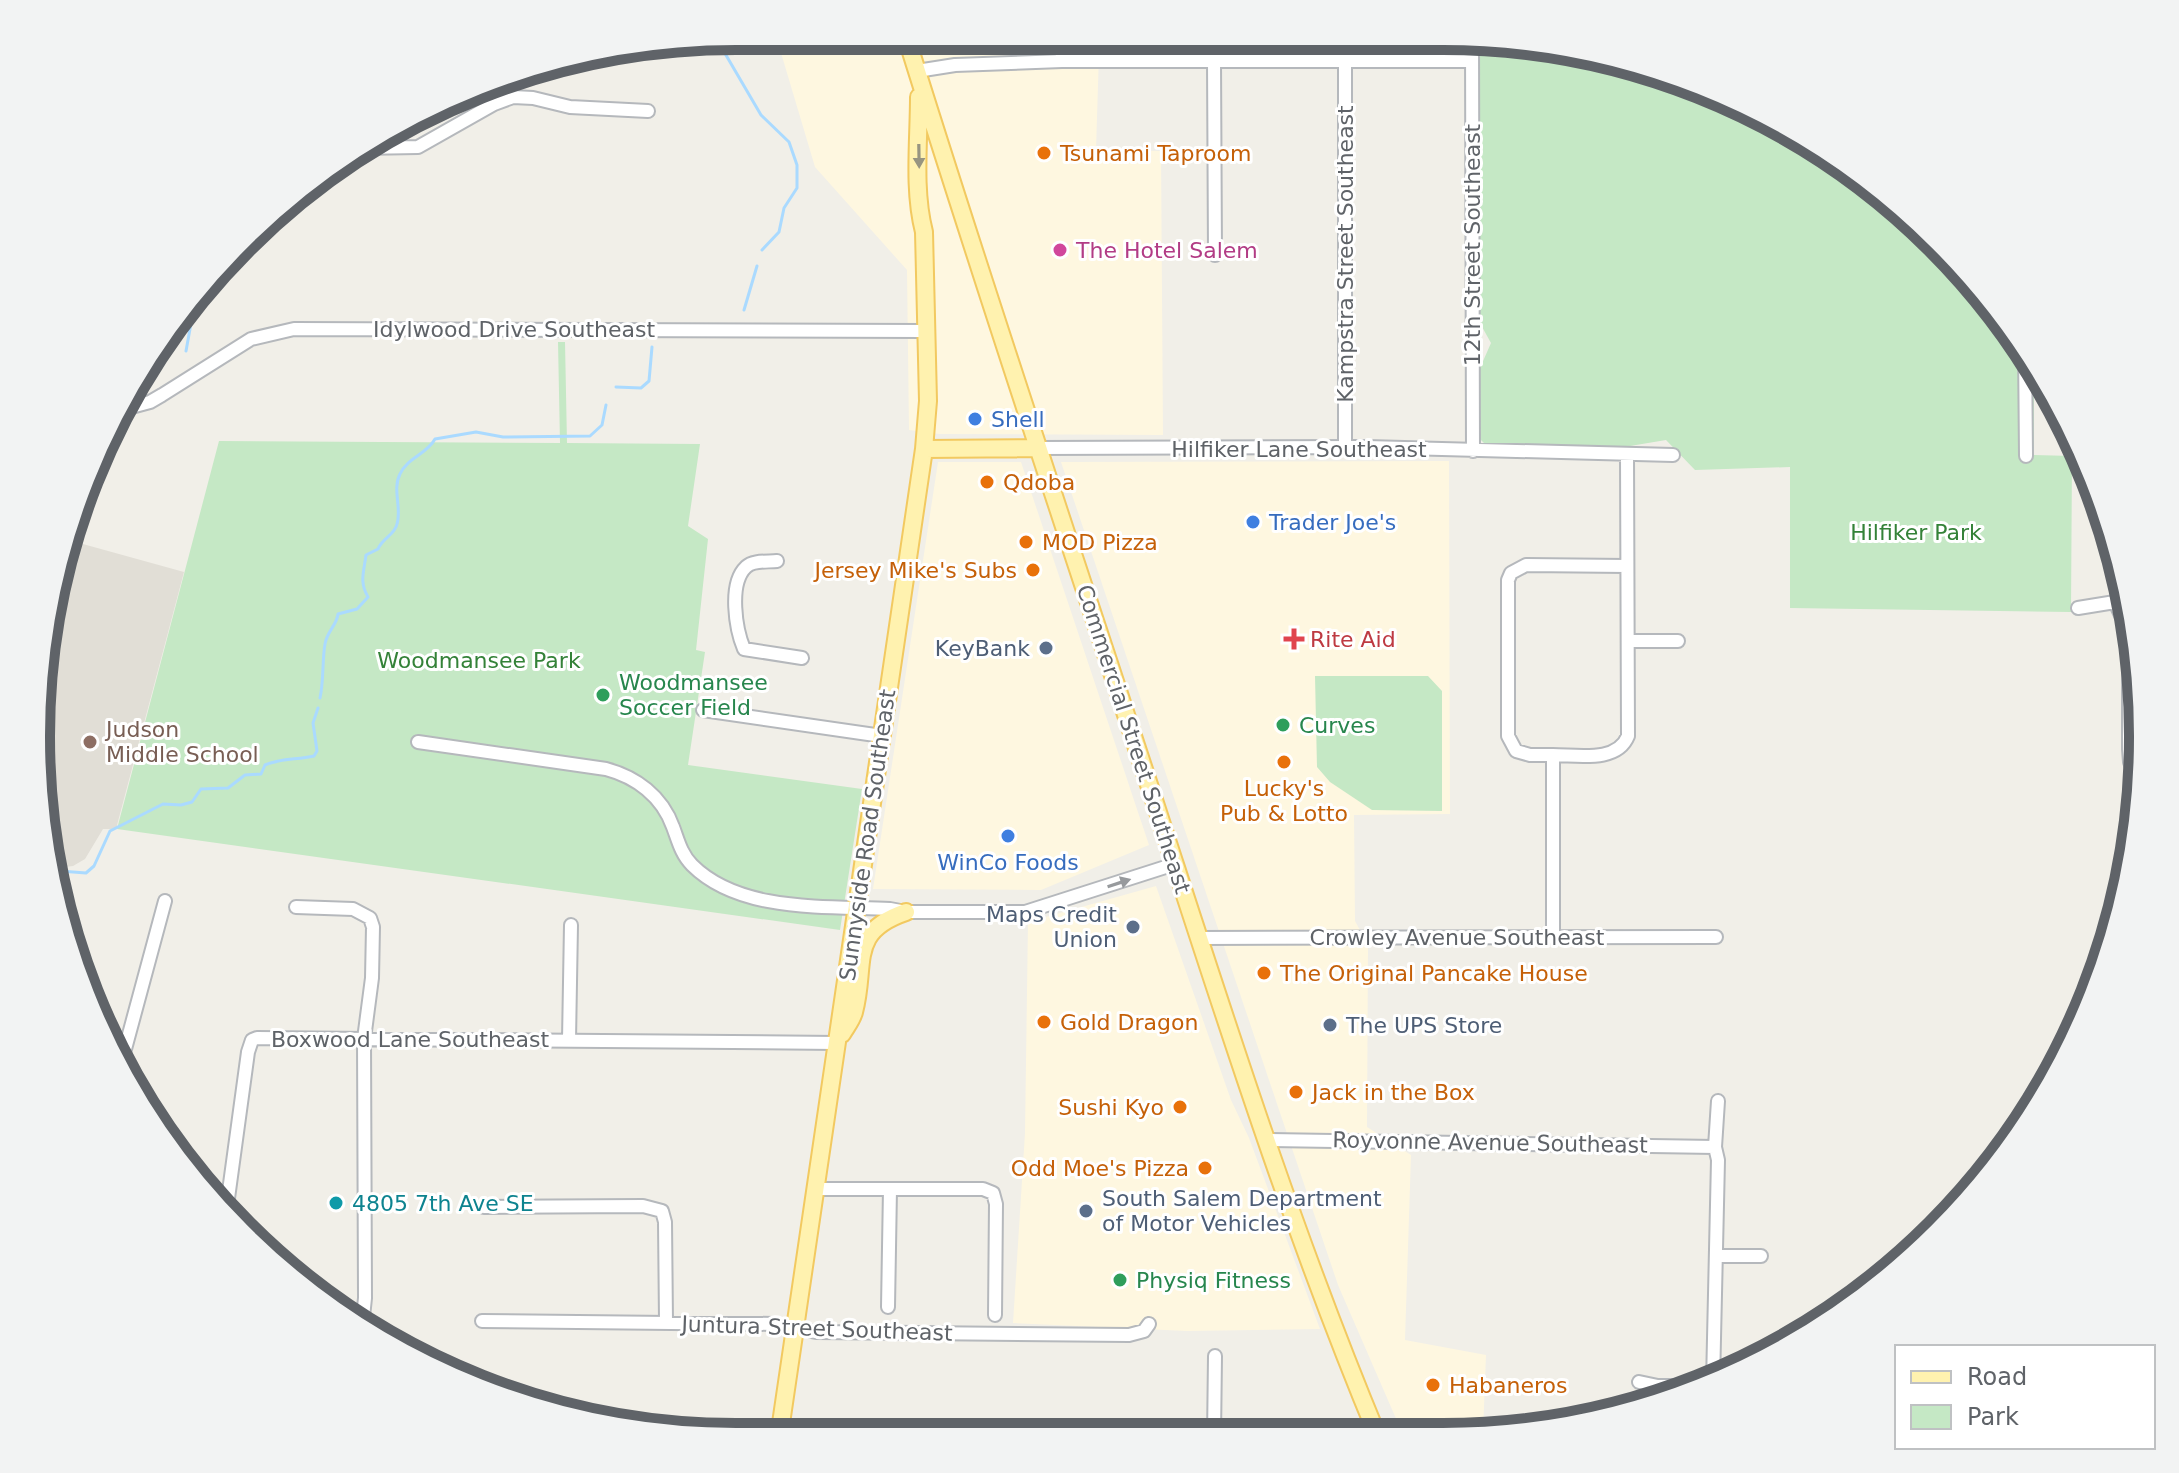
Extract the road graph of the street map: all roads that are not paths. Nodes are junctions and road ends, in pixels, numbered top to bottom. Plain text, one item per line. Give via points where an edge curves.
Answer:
1 (910, 50) edge
2 (1062, 50) edge
3 (1471, 51) edge
4 (1062, 61) junction
5 (1214, 61) junction
6 (1345, 61) junction
7 (1470, 61) junction
8 (918, 75) junction
9 (648, 111) dead end
10 (384, 148) edge
11 (1215, 255) dead end
12 (925, 331) junction
13 (2025, 374) edge
14 (135, 406) edge
15 (1345, 447) junction
16 (1038, 448) junction
17 (924, 449) junction
18 (1473, 451) junction
19 (1627, 454) junction
20 (1673, 455) dead end
21 (2026, 456) dead end
22 (777, 561) dead end
23 (1627, 566) junction
24 (2115, 602) joint
25 (2116, 605) edge
26 (2078, 608) dead end
27 (1628, 641) junction
28 (1678, 641) dead end
29 (802, 658) dead end
30 (703, 710) dead end
31 (882, 736) junction
32 (418, 742) dead end
33 (1553, 755) junction
34 (1175, 864) junction
35 (165, 901) dead end
36 (296, 907) dead end
37 (857, 907) junction
38 (906, 912) junction
39 (571, 925) dead end
40 (1553, 937) junction
41 (1716, 937) dead end
42 (1199, 938) junction
43 (364, 1039) junction
44 (121, 1040) edge
45 (127, 1040) junction
46 (569, 1040) junction
47 (837, 1043) junction
48 (125, 1048) edge
49 (1718, 1101) dead end
50 (1265, 1140) junction
51 (1715, 1147) junction
52 (816, 1189) junction
53 (890, 1189) junction
54 (228, 1198) edge
55 (484, 1207) dead end
56 (1716, 1256) junction
57 (1761, 1256) dead end
58 (888, 1307) dead end
59 (363, 1312) edge
60 (995, 1315) dead end
61 (482, 1321) dead end
62 (666, 1321) junction
63 (1149, 1324) dead end
64 (795, 1328) junction
65 (1215, 1356) dead end
66 (1713, 1367) edge
67 (1639, 1382) dead end
68 (1666, 1386) edge
69 (781, 1423) edge
70 (1214, 1423) edge
71 (1372, 1423) edge

1 - 8 main road, Commercial Street Southeast
2 - 4 street
3 - 7 street, 12th Street Southeast
4 - 5 street
4 - 8 street via 955,65
5 - 6 street
5 - 11 street
6 - 7 street
6 - 15 street, Kampstra Street Southeast
7 - 18 street, 12th Street Southeast
8 -> 12 main road, Sunnyside Road Southeast
8 - 16 main road, Commercial Street Southeast
9 - 10 street via 570,107 513,97 418,147
12 - 14 street, Idylwood Drive Southeast via 294,329 251,339
12 - 17 main road, Sunnyside Road Southeast
13 - 21 street
15 - 16 street, Hilfiker Lane Southeast
15 - 18 street, Hilfiker Lane Southeast
16 - 17 main road, Hilfiker Lane Southeast
16 - 34 main road, Commercial Street Southeast
17 - 31 main road, Sunnyside Road Southeast
18 - 19 street, Hilfiker Lane Southeast
19 - 20 street, Hilfiker Lane Southeast
19 - 23 street
22 - 29 street via 743,569 735,606 738,631 744,649
23 - 27 street
23 - 33 street via 1526,565 1508,580 1508,736 1516,751
24 - 25 street
24 - 26 street
27 - 28 street
27 - 33 street via 1625,745 1610,754
30 - 31 street
31 - 37 main road, Sunnyside Road Southeast
32 - 37 street via 624,775 646,788 663,808 687,859 719,884 773,903
33 - 40 street
38 -> 34 street via 1025,912
34 - 42 main road, Commercial Street Southeast
35 - 45 street
36 - 43 street via 353,909 370,918 372,978
37 - 38 street
37 - 47 main road, Sunnyside Road Southeast
38 - 47 main road via 882,921 869,935 854,1014
39 - 46 street, Boxwood Lane Southeast
40 - 41 street, Crowley Avenue Southeast
40 - 42 street, Crowley Avenue Southeast
42 - 50 main road, Commercial Street Southeast
43 - 46 street, Boxwood Lane Southeast
43 - 54 street, Boxwood Lane Southeast via 252,1040
43 - 59 street
44 - 45 street
45 - 48 street
46 - 47 street, Boxwood Lane Southeast
47 - 52 main road, Sunnyside Road Southeast
49 - 51 street
50 - 51 street, Royvonne Avenue Southeast
50 - 71 main road, Commercial Street Southeast
51 - 56 street
52 - 53 street
52 - 64 main road, Sunnyside Road Southeast
53 - 58 street
53 - 60 street via 993,1193
55 - 62 street via 643,1206 662,1211
56 - 57 street
56 - 66 street
61 - 62 street, Juntura Street Southeast
62 - 64 street, Juntura Street Southeast
63 - 64 street, Juntura Street Southeast via 1129,1335
64 - 69 main road, Sunnyside Road Southeast
65 - 70 street
67 - 68 street

